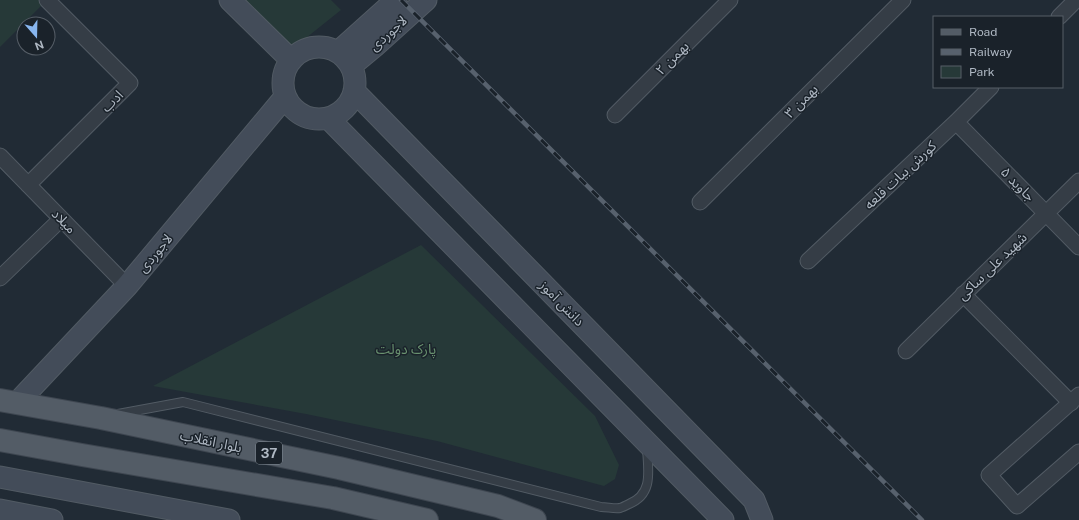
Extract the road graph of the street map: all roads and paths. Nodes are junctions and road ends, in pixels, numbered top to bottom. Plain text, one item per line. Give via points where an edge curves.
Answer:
1 (47, 0) edge
2 (230, 0) edge
3 (396, 0) edge
4 (426, 0) edge
5 (730, 0) edge
6 (903, 0) edge
7 (1076, 0) edge
8 (1061, 16) edge
9 (344, 59) junction
10 (291, 60) junction
11 (989, 88) edge
12 (354, 91) junction
13 (285, 97) junction
14 (615, 116) dead end
15 (328, 118) junction
16 (956, 122) junction
17 (0, 156) edge
18 (1079, 181) edge
19 (28, 185) junction
20 (700, 202) dead end
21 (1046, 213) junction
22 (61, 219) junction
23 (1079, 247) edge
24 (808, 261) dead end
25 (0, 278) edge
26 (127, 286) junction
27 (963, 294) junction
28 (906, 351) dead end
29 (1075, 399) edge
30 (9, 401) edge
31 (101, 418) junction
32 (0, 440) edge
33 (646, 442) junction
34 (1079, 452) edge
35 (0, 477) edge
36 (0, 510) edge
37 (52, 520) edge
38 (229, 520) edge
39 (427, 520) edge
40 (536, 520) edge
41 (723, 520) edge
42 (762, 520) edge

1 - 19 street, ادب via 130,83
2 - 10 street
3 - 9 street, لاجوردی
4 - 9 street, لاجوردی via 376,46
5 - 14 street, بهمن ۲
6 - 20 street, بهمن ۳
7 - 8 street
9 - 10 street via 326,47 313,47
9 - 12 street via 355,78
10 - 13 street via 284,71
11 - 16 street, کورش بیات قلعه
12 - 15 street via 345,108
12 - 42 street, دانش آموز via 754,500
13 - 15 street via 292,108 303,115 315,119
13 - 26 street, لاجوردی
15 - 33 street
16 - 21 street, جاوید ۵
16 - 24 street, کورش بیات قلعه
17 - 19 street, میلاد
18 - 21 street, شهید علی ساکی
19 - 22 street, میلاد
21 - 23 street, جاوید ۵
21 - 27 street, شهید علی ساکی
22 - 25 street
22 - 26 street, میلاد
26 - 30 street, لاجوردی
27 - 28 street, شهید علی ساکی
27 - 29 street
29 - 34 street via 989,475 1017,506
30 - 31 main road, بلوار انقلاب / 37
31 - 33 lane via 183,402 601,507 621,508 636,501 644,493 648,483
31 - 40 main road, بلوار انقلاب / 37 via 339,468 498,506
32 - 39 main road, 37 via 333,498
33 - 41 street
35 - 38 street
36 - 37 street

